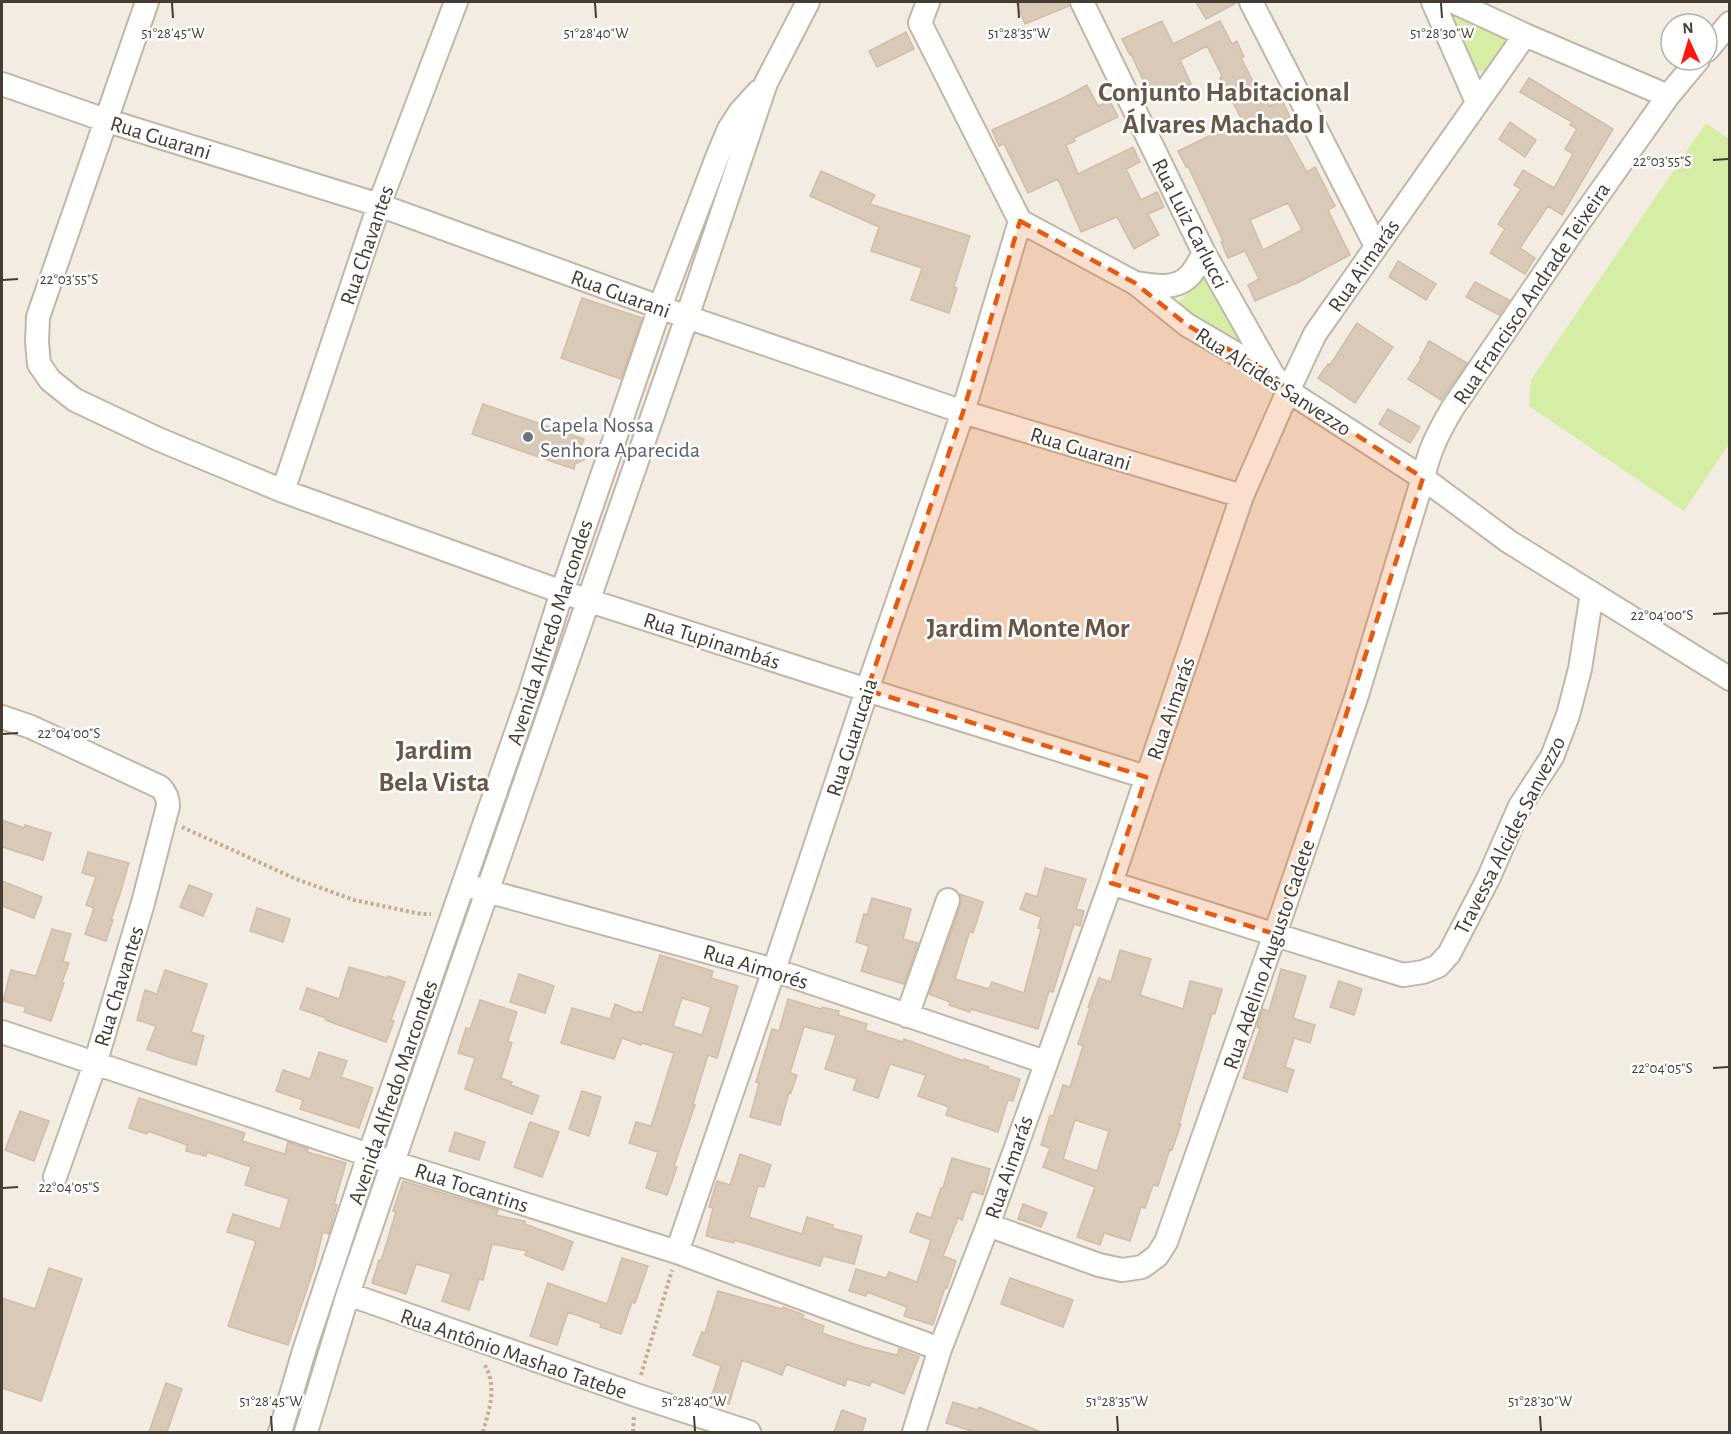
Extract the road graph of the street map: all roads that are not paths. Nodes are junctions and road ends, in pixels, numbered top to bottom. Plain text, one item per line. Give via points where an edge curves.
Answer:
1 (147, 2) edge
2 (456, 2) edge
3 (808, 2) edge
4 (928, 2) edge
5 (1082, 2) edge
6 (1251, 2) edge
7 (1432, 2) edge
8 (1454, 2) edge
9 (1730, 23) edge
10 (1525, 35) junction
11 (1719, 36) edge
12 (1688, 72) edge
13 (766, 83) junction
14 (2, 84) edge
15 (1668, 96) junction
16 (1477, 102) junction
17 (105, 120) junction
18 (379, 205) junction
19 (1020, 221) junction
20 (1376, 246) junction
21 (1204, 253) junction
22 (1135, 283) junction
23 (660, 307) junction
24 (687, 317) junction
25 (1281, 383) junction
26 (963, 412) junction
27 (1424, 478) junction
28 (283, 491) junction
29 (1242, 496) junction
30 (562, 592) junction
31 (1592, 594) junction
32 (589, 601) junction
33 (1727, 672) edge
34 (867, 690) junction
35 (2, 717) edge
36 (1146, 777) junction
37 (1111, 883) junction
38 (463, 886) junction
39 (489, 890) junction
40 (948, 900) dead end
41 (1275, 934) junction
42 (774, 970) junction
43 (907, 1016) junction
44 (2, 1032) edge
45 (1045, 1062) junction
46 (95, 1064) junction
47 (369, 1155) junction
48 (393, 1162) junction
49 (55, 1176) dead end
50 (988, 1225) junction
51 (677, 1252) junction
52 (348, 1294) junction
53 (940, 1349) junction
54 (287, 1430) edge
55 (306, 1432) edge
56 (749, 1432) edge
57 (914, 1432) edge

1 - 17 street, Rua Tupinambás
2 - 18 street, Rua Chavantes
3 - 13 street, Avenida Alfredo Marcondes
4 - 19 street via 920,23
5 - 21 street, Rua Luiz Carlucci
6 - 20 street
7 - 16 street
8 - 10 street
9 - 11 street
10 - 15 street
10 - 16 street, Rua Aimarás
12 - 15 street, Rua Francisco Andrade Teixeira
13 - 23 street, Avenida Alfredo Marcondes via 729,129
13 - 24 street, Avenida Alfredo Marcondes
14 - 17 street, Rua Guarani
15 - 27 street, Rua Francisco Andrade Teixeira via 1452,409 1429,451
16 - 20 street, Rua Aimarás
17 - 18 street, Rua Guarani
17 - 28 street, Rua Tupinambás via 38,317 39,364 50,380 75,400 158,440
18 - 23 street, Rua Guarani
18 - 28 street, Rua Chavantes
19 - 22 street, Rua Alcides Sanvezzo
19 - 26 street, Rua Guarucaia
20 - 25 street, Rua Aimarás
21 - 22 street via 1183,281 1158,287
21 - 25 street, Rua Luiz Carlucci
22 - 25 street, Rua Alcides Sanvezzo via 1187,325
23 - 24 street, Rua Guarani
23 - 30 street, Avenida Alfredo Marcondes
24 - 26 street, Rua Guarani
24 - 32 street, Avenida Alfredo Marcondes
25 - 27 street, Rua Alcides Sanvezzo
25 - 29 street, Rua Aimarás
26 - 29 street, Rua Guarani
26 - 34 street, Rua Guarucaia
27 - 31 street, Rua Alcides Sanvezzo via 1508,541
27 - 41 street, Rua Adelino Augusto Cadete via 1357,695
28 - 30 street, Rua Tupinambás
29 - 36 street, Rua Aimarás
30 - 32 street, Rua Tupinambás
30 - 38 street, Avenida Alfredo Marcondes
31 - 33 street, Rua Alcides Sanvezzo
31 - 41 street, Travessa Alcides Sanvezzo via 1580,669 1552,757 1520,806 1449,954 1437,966 1403,975
32 - 34 street, Rua Tupinambás
32 - 39 street, Avenida Alfredo Marcondes
34 - 36 street, Rua Tupinambás
34 - 42 street, Rua Guarucaia
35 - 46 street, Rua Chavantes via 53,737 160,787 165,793 165,819
36 - 37 street, Rua Aimarás
37 - 41 street
37 - 45 street, Rua Aimarás
38 - 39 street, Rua Aimorés
38 - 47 street, Avenida Alfredo Marcondes
39 - 42 street, Rua Aimorés
39 - 48 street, Avenida Alfredo Marcondes
40 - 43 street
41 - 50 street, Rua Adelino Augusto Cadete via 1166,1242 1157,1256 1142,1267 1099,1265
42 - 43 street, Rua Aimorés
42 - 51 street, Rua Guarucaia
43 - 45 street, Rua Aimorés
44 - 46 street, Rua Tocantins
45 - 50 street, Rua Aimarás
46 - 47 street, Rua Tocantins
46 - 49 street, Rua Chavantes
47 - 48 street, Rua Tocantins
47 - 54 street, Avenida Alfredo Marcondes via 304,1351
48 - 51 street, Rua Tocantins
48 - 52 street, Avenida Alfredo Marcondes
50 - 53 street, Rua Aimarás
51 - 53 street, Rua Tocantins
52 - 55 street, Avenida Alfredo Marcondes
52 - 56 street, Rua Antônio Mashao Tatebe
53 - 57 street, Rua Aimarás

